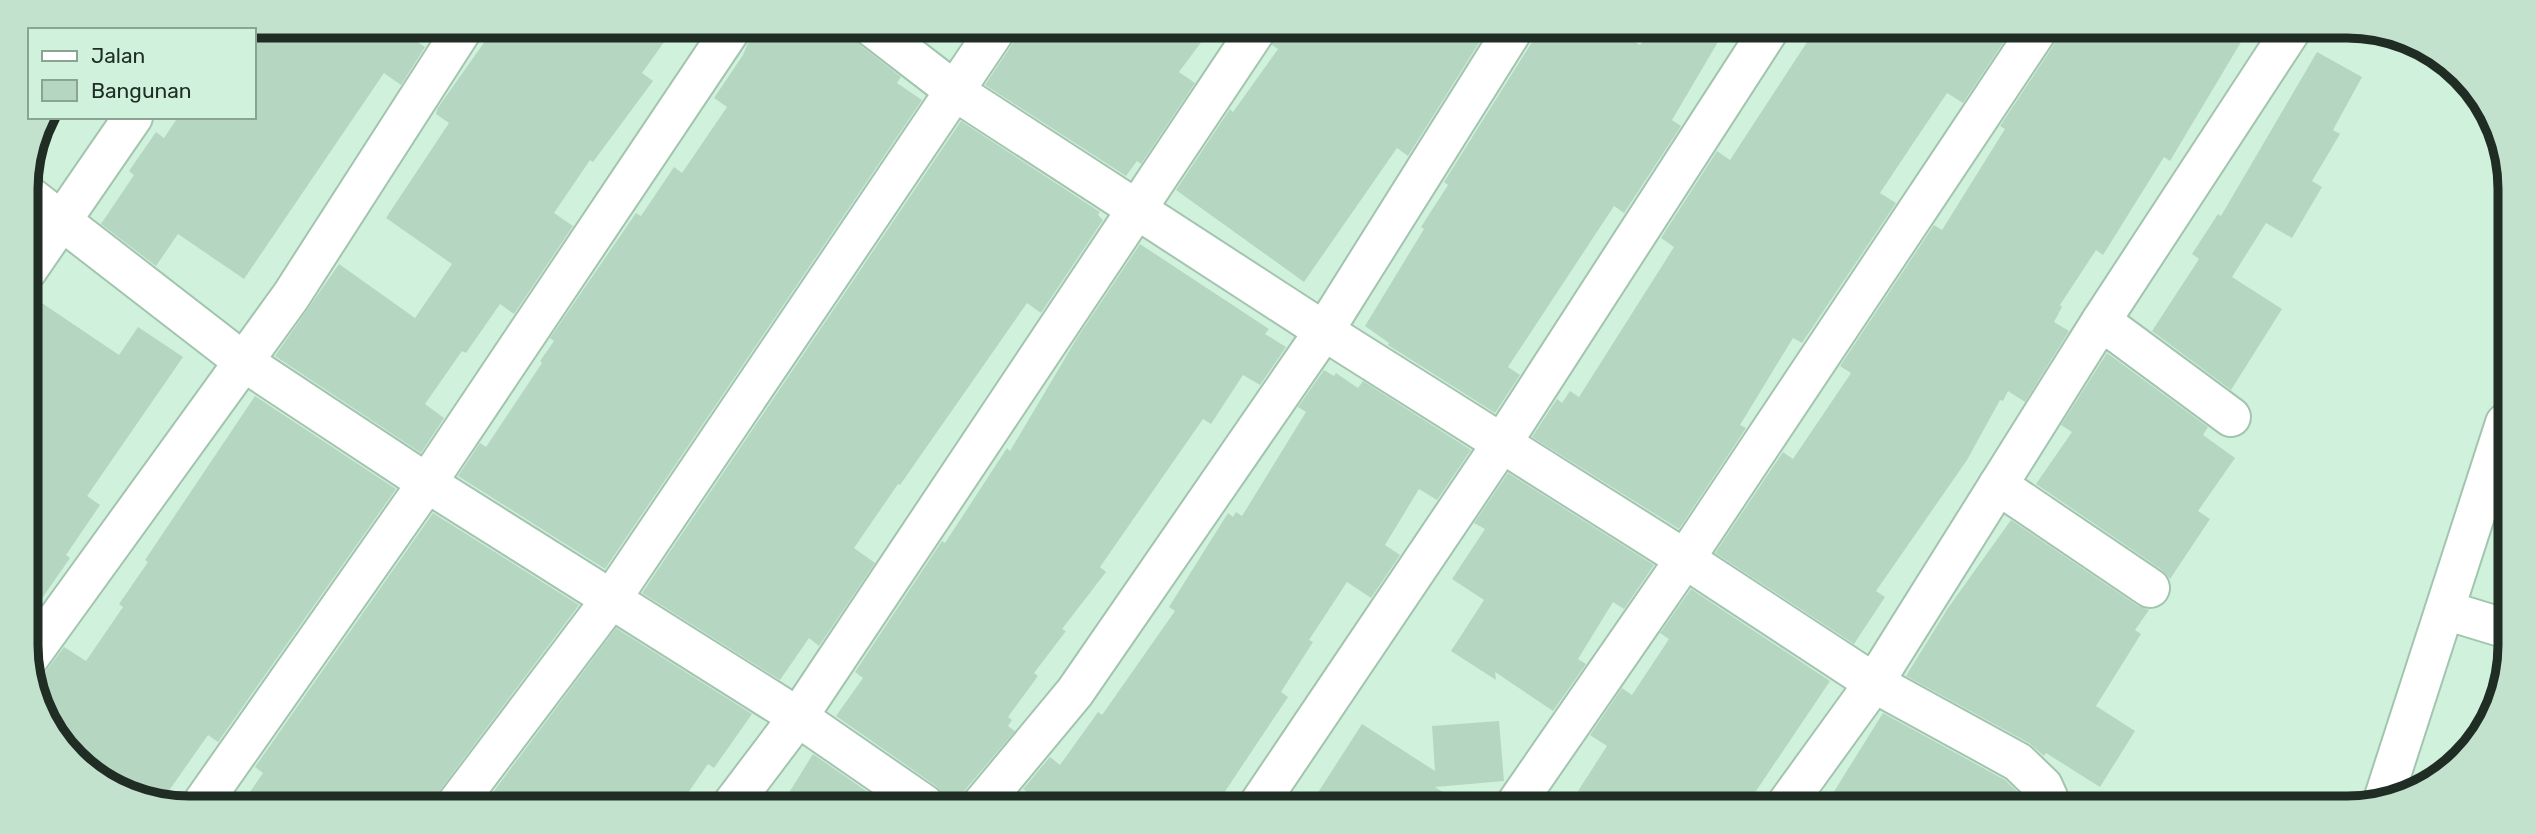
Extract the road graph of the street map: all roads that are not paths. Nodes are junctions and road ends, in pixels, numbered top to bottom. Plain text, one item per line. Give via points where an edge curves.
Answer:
1 (457, 38) edge
2 (725, 38) edge
3 (886, 38) edge
4 (991, 38) edge
5 (1250, 38) edge
6 (1508, 38) edge
7 (1764, 38) edge
8 (2033, 38) edge
9 (2286, 38) edge
10 (956, 92) junction
11 (132, 119) edge
12 (39, 203) edge
13 (1137, 208) junction
14 (62, 220) junction
15 (39, 254) edge
16 (2101, 321) junction
17 (1324, 331) junction
18 (244, 362) junction
19 (2231, 417) dead end
20 (1502, 443) junction
21 (2498, 445) edge
22 (427, 483) junction
23 (1998, 485) junction
24 (1685, 559) junction
25 (2150, 588) dead end
26 (612, 598) junction
27 (2445, 610) junction
28 (2498, 626) edge
29 (38, 645) edge
30 (1874, 683) junction
31 (798, 717) junction
32 (2386, 790) edge
33 (1521, 795) edge
34 (1792, 795) edge
35 (2047, 795) edge
36 (207, 796) edge
37 (462, 796) edge
38 (738, 796) edge
39 (913, 796) edge
40 (989, 796) edge
41 (1264, 796) edge

1 - 18 street
2 - 22 street
3 - 10 street
4 - 10 street
5 - 13 street
6 - 17 street
7 - 20 street
8 - 24 street
9 - 16 street
10 - 13 street
10 - 26 street
11 - 14 street
12 - 14 street
13 - 17 street
13 - 31 street
14 - 15 street
14 - 18 street
16 - 19 street
16 - 23 street
17 - 20 street
17 - 40 street via 1075,692
18 - 22 street
18 - 29 street
20 - 24 street
20 - 41 street
21 - 27 street
22 - 26 street
22 - 36 street
23 - 25 street
23 - 30 street
24 - 30 street
24 - 33 street
26 - 31 street
26 - 37 street
27 - 28 street
27 - 32 street
30 - 34 street
30 - 35 street via 2018,762
31 - 38 street
31 - 39 street

